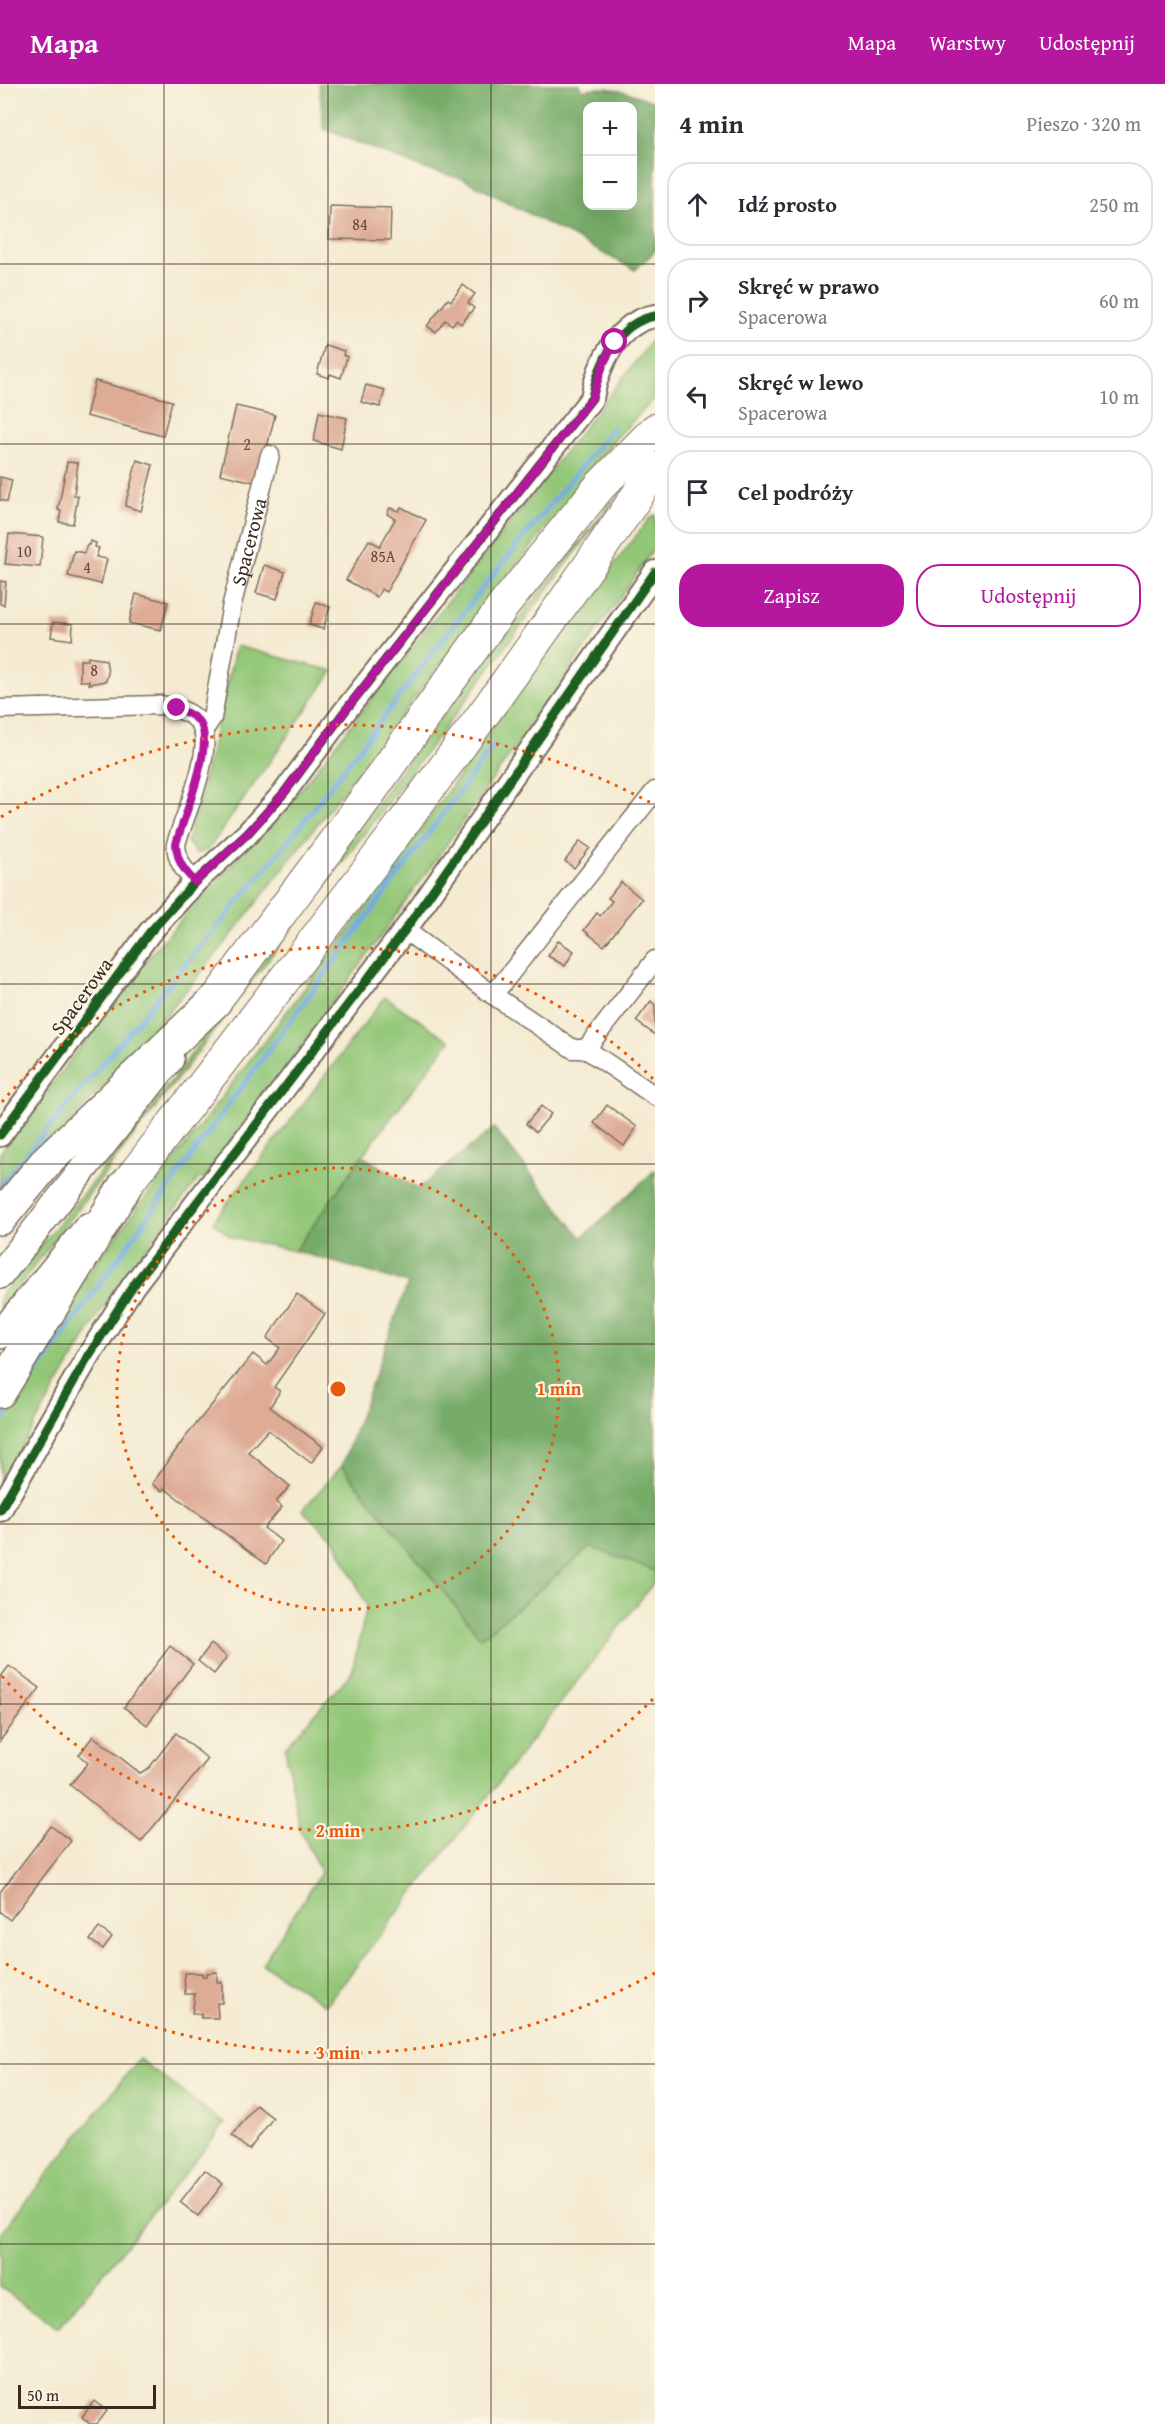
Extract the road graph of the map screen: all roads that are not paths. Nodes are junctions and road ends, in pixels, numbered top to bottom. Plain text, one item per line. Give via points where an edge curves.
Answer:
1 (655, 316) edge
2 (655, 430) edge
3 (270, 455) dead end
4 (655, 469) edge
5 (655, 572) edge
6 (0, 709) edge
7 (203, 731) junction
8 (655, 791) edge
9 (195, 882) junction
10 (405, 930) junction
11 (655, 960) edge
12 (493, 995) junction
13 (215, 1001) junction
14 (586, 1049) junction
15 (655, 1096) edge
16 (0, 1135) edge
17 (125, 1186) junction
18 (0, 1218) edge
19 (0, 1275) edge
20 (0, 1335) edge
21 (0, 1390) edge
22 (0, 1510) edge

1 - 9 street via 636,322 619,336 604,362 592,398 284,793
2 - 13 highway via 600,486 504,605
3 - 7 street, Spacerowa via 232,603 212,718
4 - 17 highway via 510,680
5 - 10 street
6 - 7 street via 160,705 194,717
7 - 9 street, Spacerowa via 202,763 176,844 181,867
8 - 12 street
9 - 16 street, Spacerowa via 150,932
10 - 12 street
10 - 22 street via 133,1286
11 - 14 street
12 - 14 street via 573,1049
13 - 18 highway via 48,1160
13 - 19 main road
14 - 15 street
17 - 20 main road via 71,1245
17 - 21 highway

